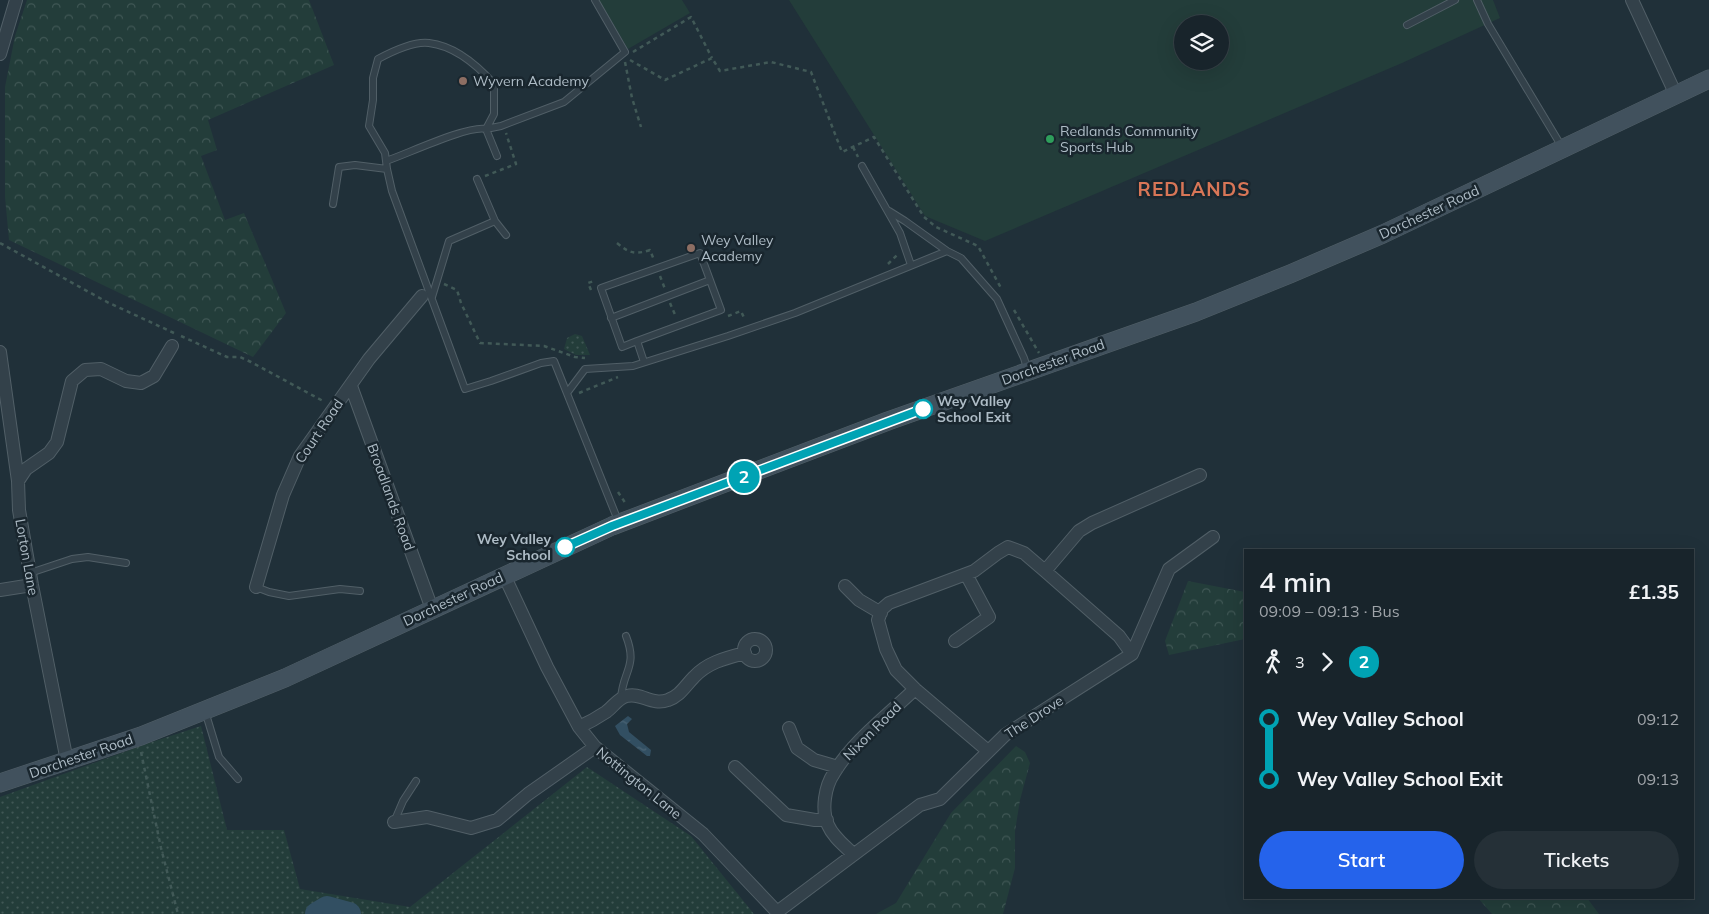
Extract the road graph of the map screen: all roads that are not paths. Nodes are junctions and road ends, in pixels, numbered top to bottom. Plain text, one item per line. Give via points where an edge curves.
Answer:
1 (16, 0) edge
2 (595, 0) edge
3 (1455, 0) edge
4 (1477, 0) edge
5 (1632, 0) edge
6 (1407, 25) dead end
7 (0, 54) edge
8 (1709, 79) edge
9 (1676, 95) junction
10 (486, 129) junction
11 (1563, 148) junction
12 (497, 156) dead end
13 (386, 161) junction
14 (862, 166) dead end
15 (387, 169) junction
16 (479, 178) road end
17 (332, 204) dead end
18 (888, 210) junction
19 (495, 222) junction
20 (506, 235) dead end
21 (947, 251) junction
22 (911, 265) junction
23 (710, 280) junction
24 (428, 296) junction
25 (612, 318) junction
26 (637, 341) junction
27 (172, 346) dead end
28 (0, 352) edge
29 (644, 362) junction
30 (1034, 362) junction
31 (350, 386) junction
32 (567, 393) junction
33 (1200, 475) dead end
34 (18, 481) junction
35 (618, 518) junction
36 (1214, 537) dead end
37 (126, 563) dead end
38 (1045, 571) junction
39 (966, 574) junction
40 (504, 575) junction
41 (31, 579) junction
42 (845, 586) dead end
43 (256, 587) joint
44 (0, 590) edge
45 (360, 591) dead end
46 (432, 609) junction
47 (881, 613) junction
48 (626, 636) dead end
49 (955, 641) dead end
50 (745, 653) dead end
51 (1132, 654) junction
52 (915, 689) junction
53 (621, 699) junction
54 (205, 710) junction
55 (579, 728) junction
56 (789, 728) dead end
57 (595, 747) junction
58 (988, 751) junction
59 (67, 761) junction
60 (735, 767) dead end
61 (838, 767) junction
62 (238, 778) dead end
63 (416, 781) dead end
64 (0, 783) edge
65 (827, 820) junction
66 (394, 822) joint
67 (853, 854) junction
68 (778, 913) edge

1 - 7 street
2 - 10 lane via 625,52 564,102
3 - 6 lane
4 - 11 lane via 1488,24
5 - 9 street
8 - 9 main road, Dorchester Road
9 - 11 main road, Dorchester Road
10 - 12 lane
10 - 13 lane via 465,131
10 - 13 lane via 494,114 494,84 482,70 457,52 429,43 401,48 378,58 373,78 368,126
11 - 30 main road, Dorchester Road via 1383,234 1290,274 1196,312
13 - 15 lane
14 - 18 lane
15 - 17 lane via 355,165 339,167
15 - 24 lane
16 - 19 lane
18 - 21 lane
18 - 22 lane
19 - 20 lane
19 - 24 lane via 449,241 437,280
21 - 22 lane
21 - 30 lane via 962,258 997,299
22 - 29 lane via 795,313
23 - 25 lane
23 - 25 lane via 700,252 601,288
23 - 26 lane via 721,310
24 - 31 street, Court Road via 369,359
24 - 32 lane via 465,389 554,361
25 - 26 lane via 622,347
26 - 29 lane
27 - 34 street via 154,376 142,383 126,381 101,369 85,370 72,381 57,442 49,453 26,469
28 - 34 street, Lorton Lane
29 - 32 lane via 632,366 585,369
30 - 35 main road, Dorchester Road via 888,422
31 - 43 street, Court Road via 300,456 283,495
31 - 46 street, Broadlands Road
32 - 35 lane
33 - 38 street via 1079,531
34 - 41 street, Lorton Lane via 19,510
35 - 40 main road, Dorchester Road via 596,533
36 - 51 street via 1169,570
37 - 41 lane via 72,558
38 - 39 street via 1024,553 1008,548
38 - 51 street via 1119,636
39 - 47 street via 889,603
39 - 49 street via 989,617
40 - 46 main road, Dorchester Road
40 - 55 street, Nottington Lane
41 - 44 street
41 - 59 street, Lorton Lane
42 - 47 street via 859,600
43 - 45 lane via 290,596 340,589
46 - 54 main road, Dorchester Road via 285,678
47 - 52 street via 878,620 886,649 896,670
48 - 53 lane via 632,657
50 - 53 street via 713,662 668,700 652,702 629,695
51 - 58 street, The Drove via 1005,735
52 - 58 street
52 - 61 street, Nixon Road via 847,754
53 - 55 street
54 - 59 main road, Dorchester Road
54 - 62 lane via 219,757
55 - 57 street, Nottington Lane
56 - 61 street via 798,748 814,760
57 - 66 street via 497,820 471,828 427,817
57 - 68 street, Nottington Lane via 703,834
58 - 67 street, The Drove via 940,799 920,805
59 - 64 main road, Dorchester Road
60 - 65 street via 786,815
61 - 65 street, Nixon Road via 827,790 824,806
63 - 66 lane
65 - 67 street, Nixon Road via 836,837
67 - 68 street, The Drove

